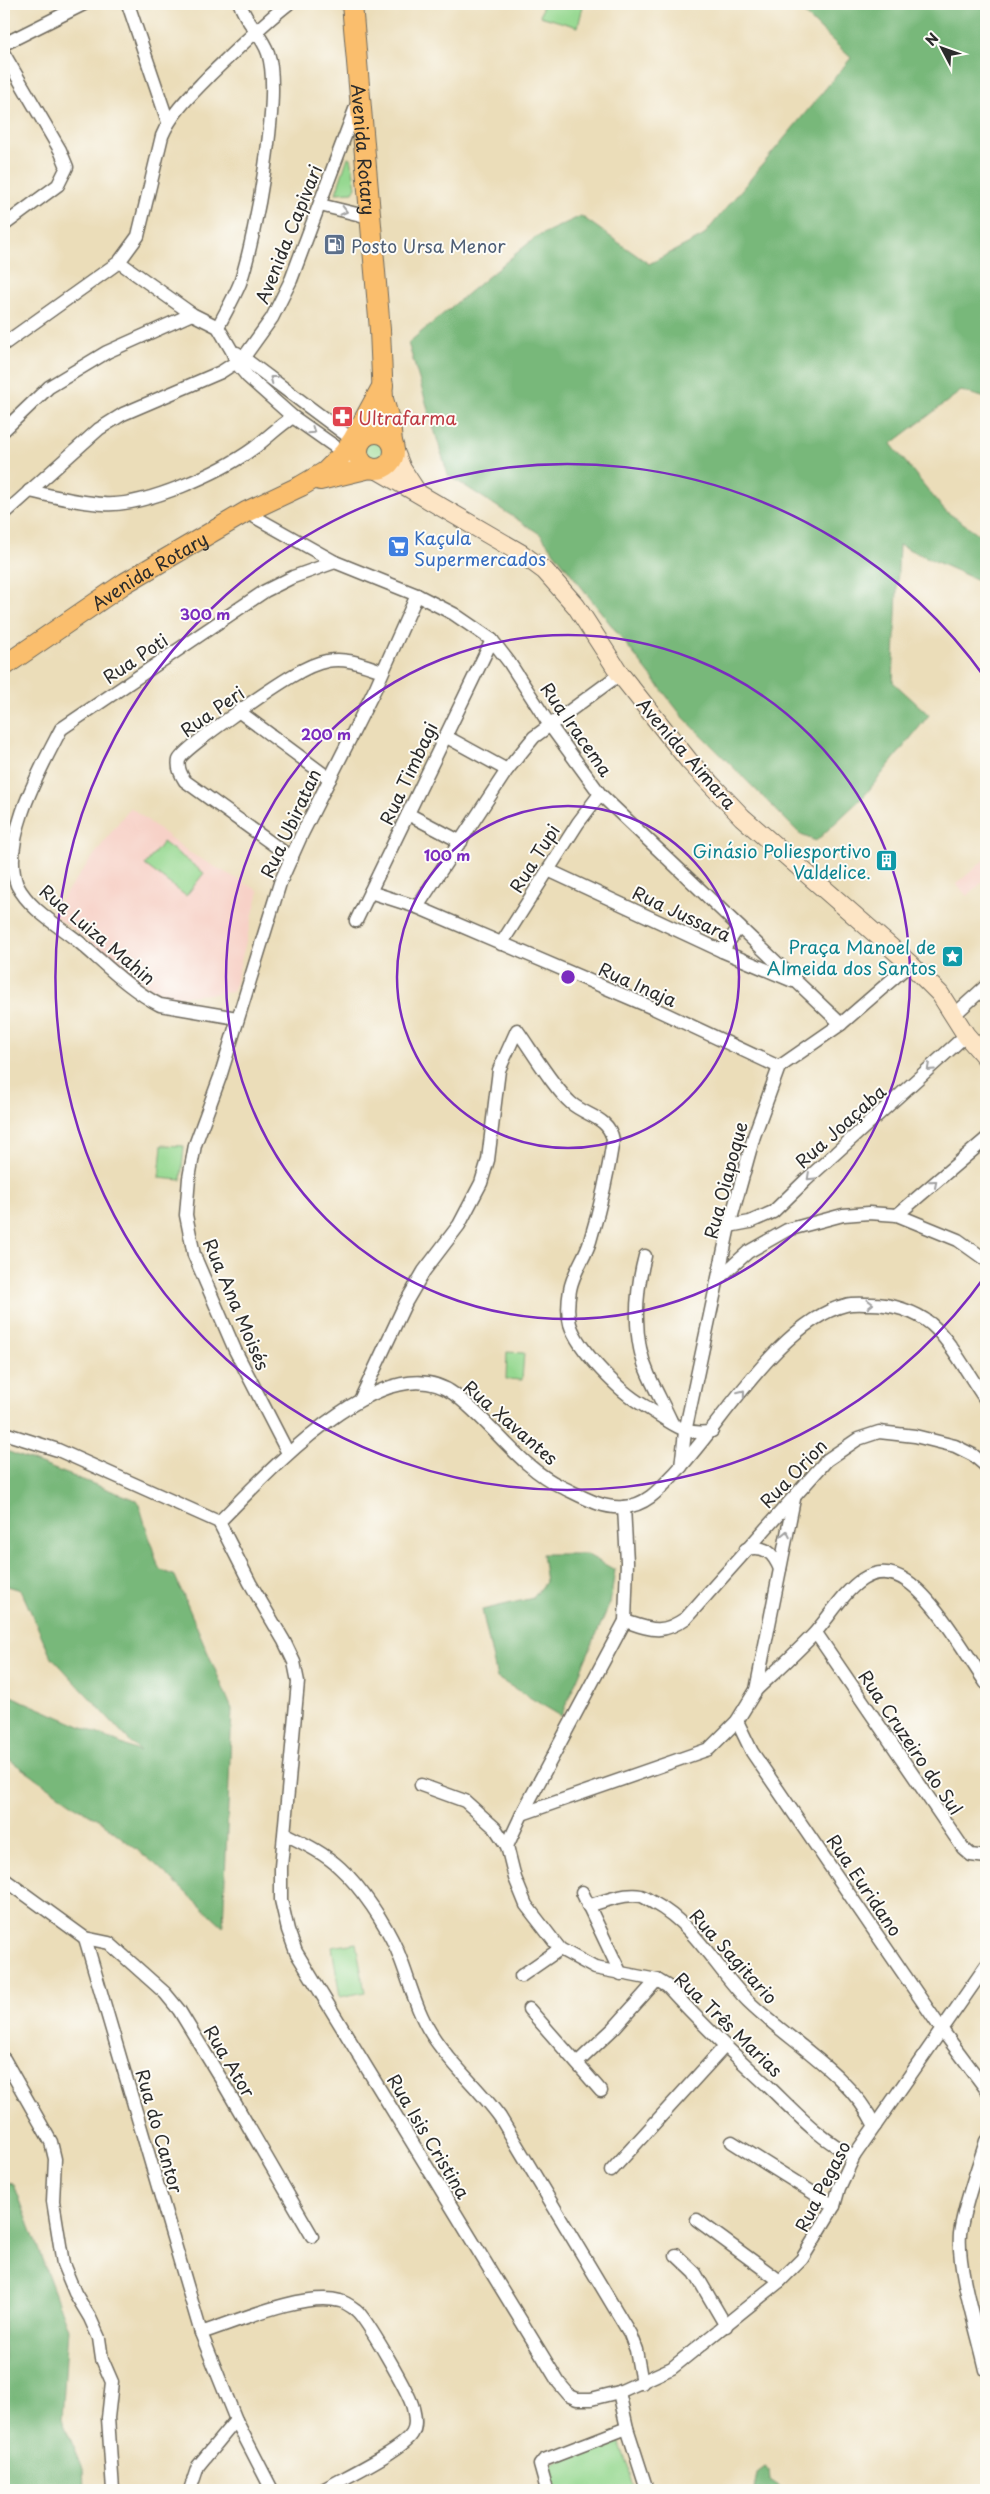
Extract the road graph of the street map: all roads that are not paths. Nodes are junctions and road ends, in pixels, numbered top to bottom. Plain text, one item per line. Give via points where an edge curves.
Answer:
1 (84, 4) edge
2 (128, 4) edge
3 (240, 4) edge
4 (288, 4) edge
5 (352, 4) edge
6 (254, 31) junction
7 (4, 44) edge
8 (4, 54) edge
9 (359, 100) junction
10 (168, 122) junction
11 (320, 206) junction
12 (369, 217) junction
13 (4, 225) edge
14 (119, 262) junction
15 (192, 314) junction
16 (218, 327) junction
17 (4, 344) edge
18 (240, 361) junction
19 (383, 385) junction
20 (293, 417) junction
21 (4, 430) edge
22 (393, 446) junction
23 (349, 447) junction
24 (370, 466) junction
25 (301, 486) junction
26 (29, 491) junction
27 (420, 496) junction
28 (246, 512) junction
29 (4, 514) edge
30 (335, 562) junction
31 (417, 595) junction
32 (492, 640) junction
33 (4, 666) edge
34 (382, 671) junction
35 (620, 674) junction
36 (241, 713) junction
37 (549, 724) junction
38 (61, 729) joint
39 (445, 736) junction
40 (507, 770) junction
41 (330, 779) junction
42 (600, 794) junction
43 (408, 814) junction
44 (461, 842) junction
45 (292, 858) junction
46 (548, 870) junction
47 (370, 892) junction
48 (417, 907) junction
49 (356, 921) dead end
50 (738, 927) junction
51 (501, 944) junction
52 (722, 952) junction
53 (910, 964) junction
54 (802, 985) junction
55 (986, 986) edge
56 (954, 1015) junction
57 (237, 1018) junction
58 (841, 1024) junction
59 (966, 1035) junction
60 (986, 1058) edge
61 (779, 1067) junction
62 (986, 1139) edge
63 (773, 1212) junction
64 (897, 1215) junction
65 (729, 1226) junction
66 (787, 1230) junction
67 (645, 1256) dead end
68 (986, 1258) edge
69 (719, 1278) junction
70 (361, 1398) junction
71 (986, 1400) edge
72 (671, 1421) junction
73 (712, 1431) junction
74 (685, 1432) junction
75 (4, 1434) edge
76 (288, 1453) junction
77 (986, 1466) edge
78 (681, 1467) junction
79 (794, 1499) junction
80 (624, 1508) junction
81 (219, 1522) junction
82 (746, 1549) junction
83 (780, 1569) junction
84 (625, 1621) junction
85 (816, 1633) junction
86 (986, 1683) edge
87 (756, 1690) junction
88 (737, 1721) junction
89 (421, 1785) dead end
90 (522, 1814) junction
91 (285, 1834) junction
92 (507, 1846) junction
93 (986, 1857) edge
94 (4, 1879) edge
95 (582, 1892) dead end
96 (588, 1906) junction
97 (85, 1938) junction
98 (560, 1949) junction
99 (986, 1966) edge
100 (621, 1974) junction
101 (521, 1976) dead end
102 (657, 1980) junction
103 (529, 2009) dead end
104 (942, 2030) junction
105 (725, 2046) junction
106 (4, 2059) edge
107 (577, 2062) junction
108 (969, 2066) junction
109 (986, 2072) edge
110 (9, 2083) edge
111 (986, 2089) edge
112 (601, 2091) dead end
113 (875, 2126) junction
114 (986, 2141) edge
115 (732, 2142) dead end
116 (854, 2156) junction
117 (611, 2171) dead end
118 (834, 2206) junction
119 (697, 2220) dead end
120 (312, 2236) dead end
121 (676, 2255) dead end
122 (780, 2281) junction
123 (726, 2326) junction
124 (201, 2334) junction
125 (986, 2370) edge
126 (642, 2383) junction
127 (620, 2392) junction
128 (236, 2420) junction
129 (627, 2428) junction
130 (113, 2490) edge
131 (190, 2490) edge
132 (272, 2490) edge
133 (323, 2490) edge
134 (547, 2490) edge
135 (647, 2490) edge

1 - 7 street
2 - 10 street
3 - 6 street
4 - 6 street
5 - 9 main road, Avenida Rotary
6 - 10 street
6 - 16 street via 268,54 271,73 269,131 258,206 240,282
8 - 13 street via 67,167 58,185
9 - 11 street, Avenida Capivari
9 - 12 main road, Avenida Rotary
10 - 14 street via 138,236
11 -> 12 street
11 - 18 street, Avenida Capivari via 281,302
12 - 19 main road, Avenida Rotary
14 - 15 street
14 - 17 street
15 - 16 street
15 - 21 street via 107,352 58,382
16 - 18 street
18 - 20 street
23 -> 18 street
18 - 26 street via 107,424
19 - 22 main road, Avenida Rotary
19 - 23 main road, Avenida Rotary
20 -> 23 street
20 - 26 street via 227,465 148,498 124,504 104,504
22 - 24 main road via 391,461 382,468
22 - 24 main road via 380,433 363,438 358,449
22 - 27 main road via 411,485
23 - 24 street
23 - 25 main road, Avenida Rotary via 331,467
24 - 25 main road, Avenida Rotary
24 - 27 main road, Avenida Aimara
25 - 28 main road, Avenida Rotary
26 - 29 street
27 - 35 main road, Avenida Aimara via 522,554 545,571 576,606
28 - 30 street, Rua Iracema
28 - 33 main road, Avenida Rotary via 125,583
30 - 31 street, Rua Iracema
30 - 38 street, Rua Poti via 265,591
31 - 32 street, Rua Iracema
31 - 34 street, Rua Ubiratan
32 - 37 street, Rua Iracema
32 - 39 street, Rua Timbagi
34 - 36 street, Rua Peri via 351,661 326,661 293,676
34 - 41 street, Rua Ubiratan
35 - 37 street
35 - 53 main road, Avenida Aimara via 689,761 742,817
36 - 41 street
36 - 45 street, Rua Peri via 183,753 179,759 180,774 185,781
37 - 40 street
37 - 42 street, Rua Iracema
38 - 57 street, Rua Luiza Mahin via 11,838 10,853 17,885 43,915 149,999 170,1007
39 - 40 street
39 - 43 street, Rua Timbagi
40 - 44 street
41 - 45 street, Rua Ubiratan
42 - 46 street, Rua Tupi
42 - 50 street, Rua Iracema
43 - 44 street
43 - 47 street, Rua Timbagi
44 - 48 street
45 - 57 street, Rua Ubiratan via 280,883
46 - 51 street, Rua Tupi
46 - 52 street, Rua Jussara
47 - 48 street, Rua Inaja
47 - 49 street, Rua Timbagi
48 - 51 street, Rua Inaja
50 - 52 street
50 - 54 street, Rua Iracema
51 - 61 street, Rua Inaja via 653,1008
52 - 54 street, Rua Jussara
53 - 56 main road, Avenida Aimara via 940,994
53 - 58 street
54 - 58 street, Rua Iracema
55 - 56 street
56 - 59 main road, Avenida Aimara
57 - 76 street, Rua Ana Moisés via 195,1145 186,1214 198,1263 235,1350
58 - 61 street
59 - 60 main road, Avenida Aimara
59 -> 63 street, Rua Joaçaba
61 - 65 street, Rua Oiapoque via 754,1136
64 -> 62 street
63 - 65 street, Rua Joaçaba via 750,1222
63 - 66 street
64 - 66 street via 843,1215
64 - 68 street via 958,1240
65 - 69 street, Rua Oiapoque
66 - 69 street via 748,1252
67 - 72 street via 637,1301 641,1354
69 - 74 street, Rua Oiapoque
70 - 72 street via 406,1302 424,1271 459,1225 481,1184 488,1160 499,1070 517,1030 571,1103 605,1124 612,1133 596,1220 570,1290 570,1324 577,1340 616,1386
70 - 76 street
70 - 80 street, Rua Xavantes via 409,1382 435,1383 453,1393 533,1469 556,1484 606,1506
73 -> 71 street via 774,1354 820,1316 847,1304 879,1304 916,1314 942,1337
72 - 74 street
73 - 74 street
73 - 78 street
74 - 78 street, Rua Oiapoque
75 - 81 street via 58,1450
76 - 81 street
77 - 79 street, Rua Orion via 974,1455 955,1446 915,1436 879,1432 858,1439 827,1460
78 - 80 street via 656,1493
79 - 82 street, Rua Orion
83 -> 79 street
80 - 84 street via 627,1562
81 - 91 street via 294,1662 298,1682
82 - 83 street via 765,1548 772,1553
82 - 84 street, Rua Orion via 708,1596 672,1628 654,1630
83 - 87 street
84 - 90 street
85 - 86 street via 856,1583 875,1574 889,1574 906,1580 923,1595
85 - 87 street
85 - 93 street, Rua Cruzeiro do Sul via 963,1848 971,1855
87 - 88 street
88 - 90 street via 709,1748
88 - 104 street, Rua Euridano via 752,1752
89 - 92 street via 465,1801 495,1828
90 - 92 street
91 - 126 street via 317,1850 341,1869 373,1908 396,1949 420,2014 432,2034 500,2117 630,2334
91 - 127 street, Rua Isis Cristina via 281,1900 296,1952 559,2383 577,2399
92 - 98 street, Rua Três Marias via 526,1905
94 - 97 street
95 - 96 street
96 - 100 street
96 - 113 street, Rua Sagitario via 613,1898 641,1896 672,1913 712,1955 747,2000 846,2086 865,2106
97 - 120 street, Rua Ator via 109,1943 121,1952 179,2010
97 - 124 street, Rua do Cantor
98 - 100 street, Rua Três Marias via 595,1968
98 - 101 street
99 - 104 street, Rua Pegaso
100 - 102 street, Rua Três Marias
102 - 105 street, Rua Três Marias via 667,1986
102 - 107 street via 614,2028
103 - 107 street
104 - 108 street, Rua Euridano
104 - 113 street, Rua Pegaso
105 - 116 street, Rua Três Marias via 811,2127
105 - 117 street
106 - 110 street
107 - 112 street
108 - 109 street
108 - 111 street, Rua Euridano
110 - 130 street via 51,2142 55,2159 53,2200 62,2264 96,2332 102,2359 112,2382 108,2418
113 - 116 street, Rua Pegaso
114 - 125 street via 960,2233 960,2254
115 - 118 street
116 - 118 street, Rua Pegaso
118 - 122 street, Rua Pegaso via 802,2258
119 - 122 street
121 - 123 street via 695,2272
122 - 123 street, Rua Pegaso
123 - 126 street, Rua Pegaso via 672,2368
124 - 128 street, Rua do Cantor
124 - 133 street via 299,2301 341,2301 357,2311 372,2331 413,2406 416,2422 413,2433 401,2445
126 - 127 street, Rua Pegaso
127 - 129 street
128 - 131 street via 198,2466
128 - 132 street, Rua do Cantor
129 - 134 street via 544,2460 540,2465
129 - 135 street

